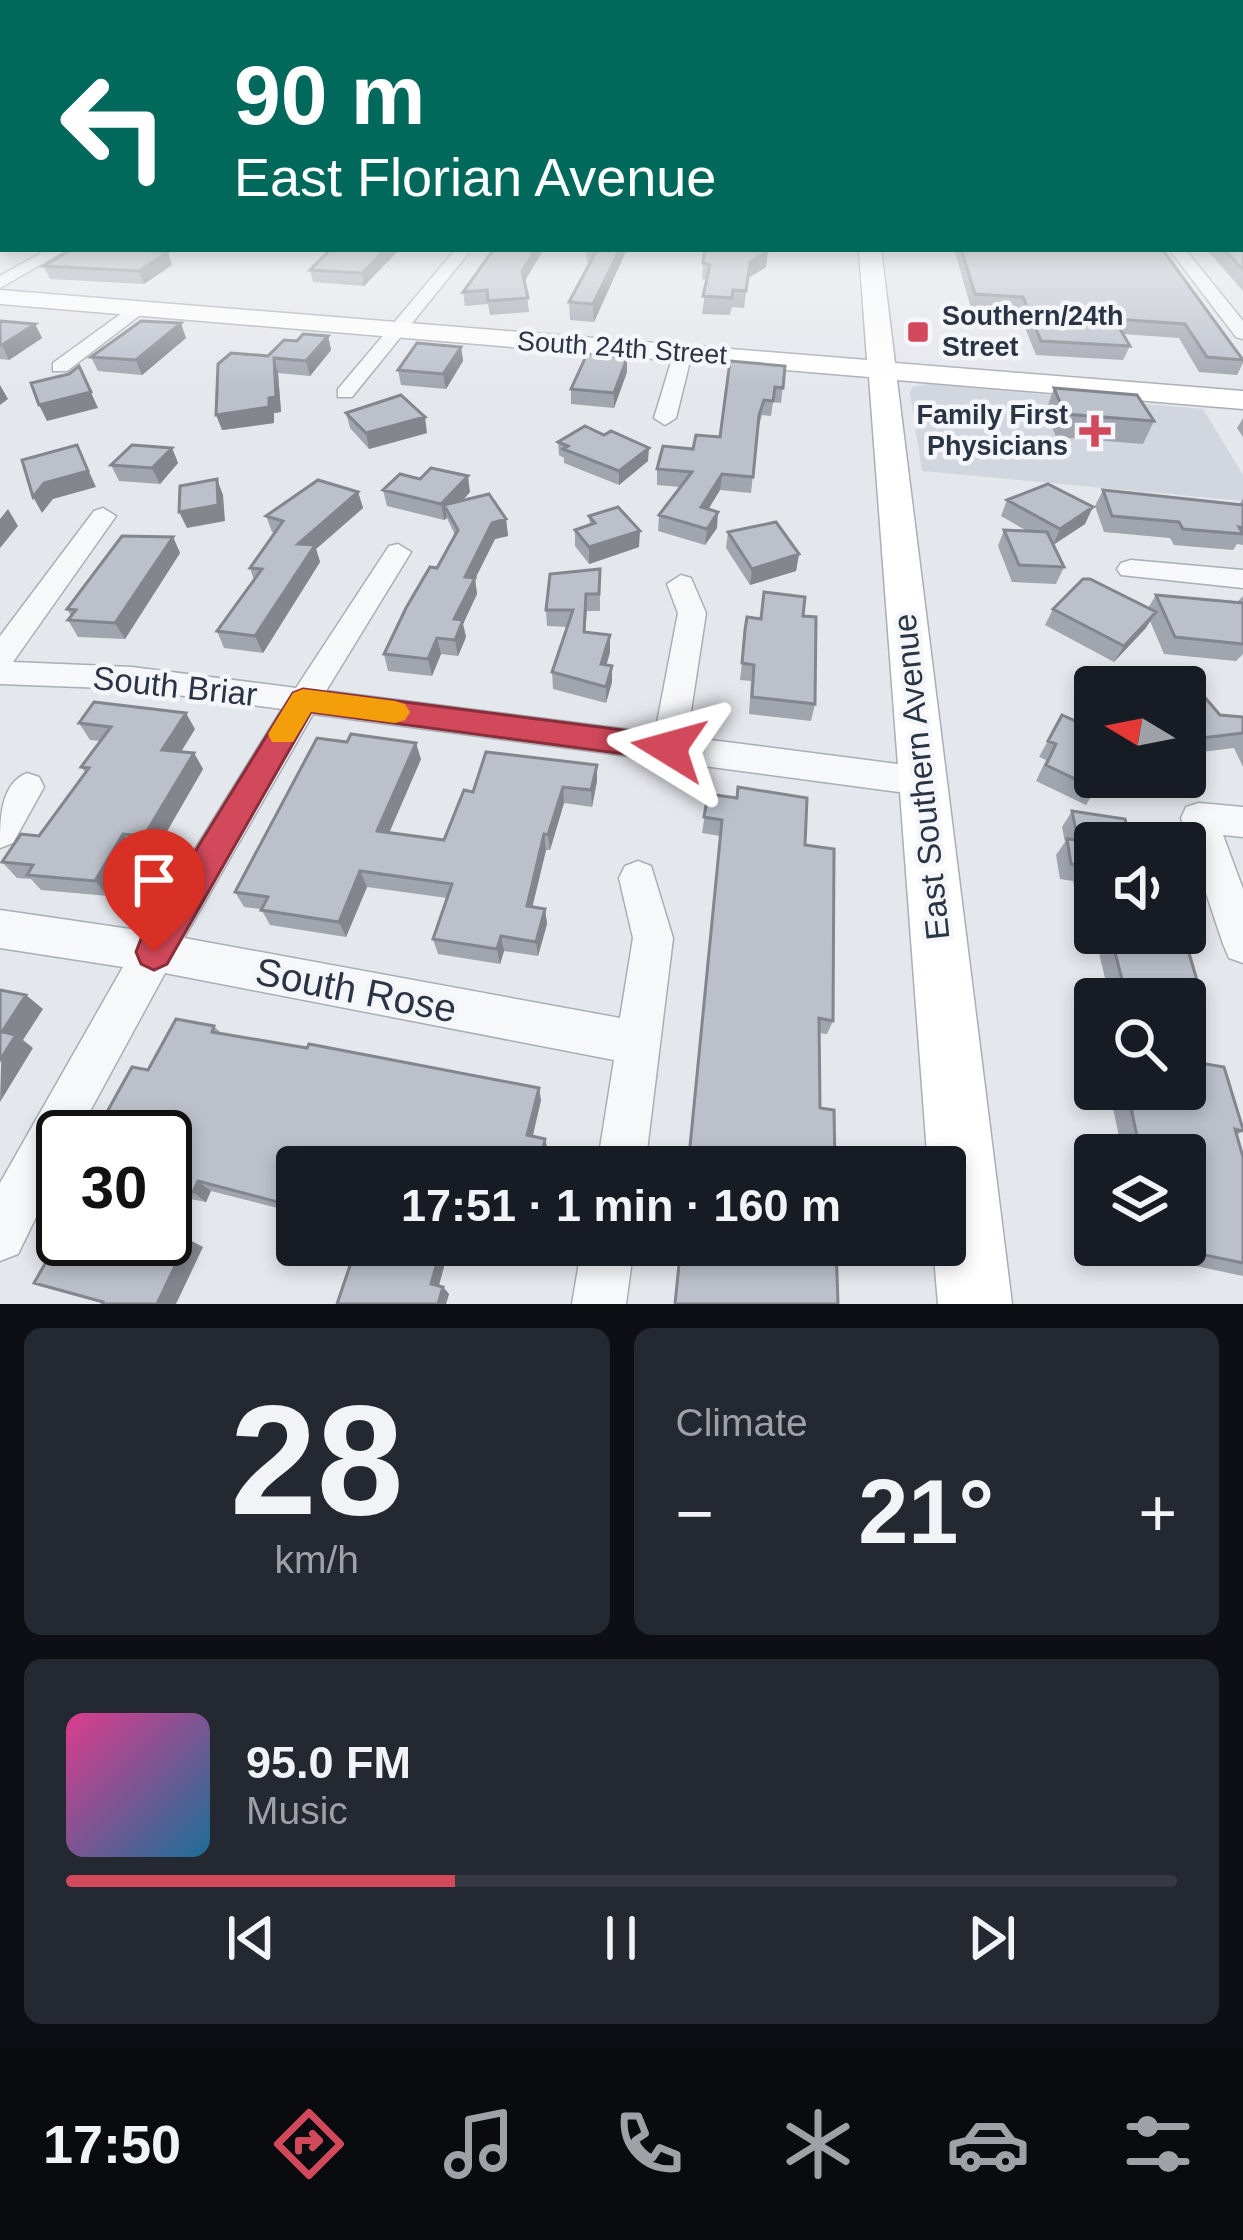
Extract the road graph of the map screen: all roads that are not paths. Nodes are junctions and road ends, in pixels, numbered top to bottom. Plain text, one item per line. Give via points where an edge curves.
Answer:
1 (27, 268) edge
2 (448, 268) edge
3 (872, 268) edge
4 (1192, 268) edge
5 (0, 283) edge
6 (0, 297) edge
7 (140, 309) junction
8 (397, 330) junction
9 (1243, 333) edge
10 (682, 352) junction
11 (60, 367) dead end
12 (882, 368) junction
13 (345, 393) dead end
14 (1243, 400) edge
15 (665, 418) dead end
16 (103, 516) dead end
17 (398, 552) dead end
18 (1131, 569) dead end
19 (1243, 578) edge
20 (681, 584) dead end
21 (0, 658) edge
22 (0, 673) edge
23 (303, 700) junction
24 (669, 748) junction
25 (921, 781) junction
26 (27, 787) dead end
27 (1243, 822) edge
28 (0, 832) edge
29 (638, 878) dead end
30 (0, 929) edge
31 (1243, 944) edge
32 (154, 952) junction
33 (640, 1043) junction
34 (624, 1146) edge
35 (0, 1236) edge
36 (605, 1266) edge
37 (599, 1304) edge
38 (975, 1304) edge

1 - 5 street
2 - 8 street
3 - 12 street, East Southern Avenue
4 - 9 street
6 - 7 street, South 24th Street
7 - 8 street, South 24th Street
7 - 11 street
8 - 10 street, South 24th Street
8 - 13 street
10 - 12 street, South 24th Street
10 - 15 street
12 - 14 street, South 24th Street
12 - 25 street, East Southern Avenue
16 - 21 street
17 - 23 street
18 - 19 street
20 - 24 street via 692,613
22 - 23 street, South Briar via 132,678
23 - 24 street, South Briar
23 - 32 street
24 - 25 street, South Briar
25 - 38 street, East Southern Avenue
26 - 28 street
27 - 31 street via 1199,818
29 - 33 street via 653,938
30 - 32 street, South Rose
32 - 33 street, South Rose
32 - 35 street
33 - 34 street
36 - 37 street

